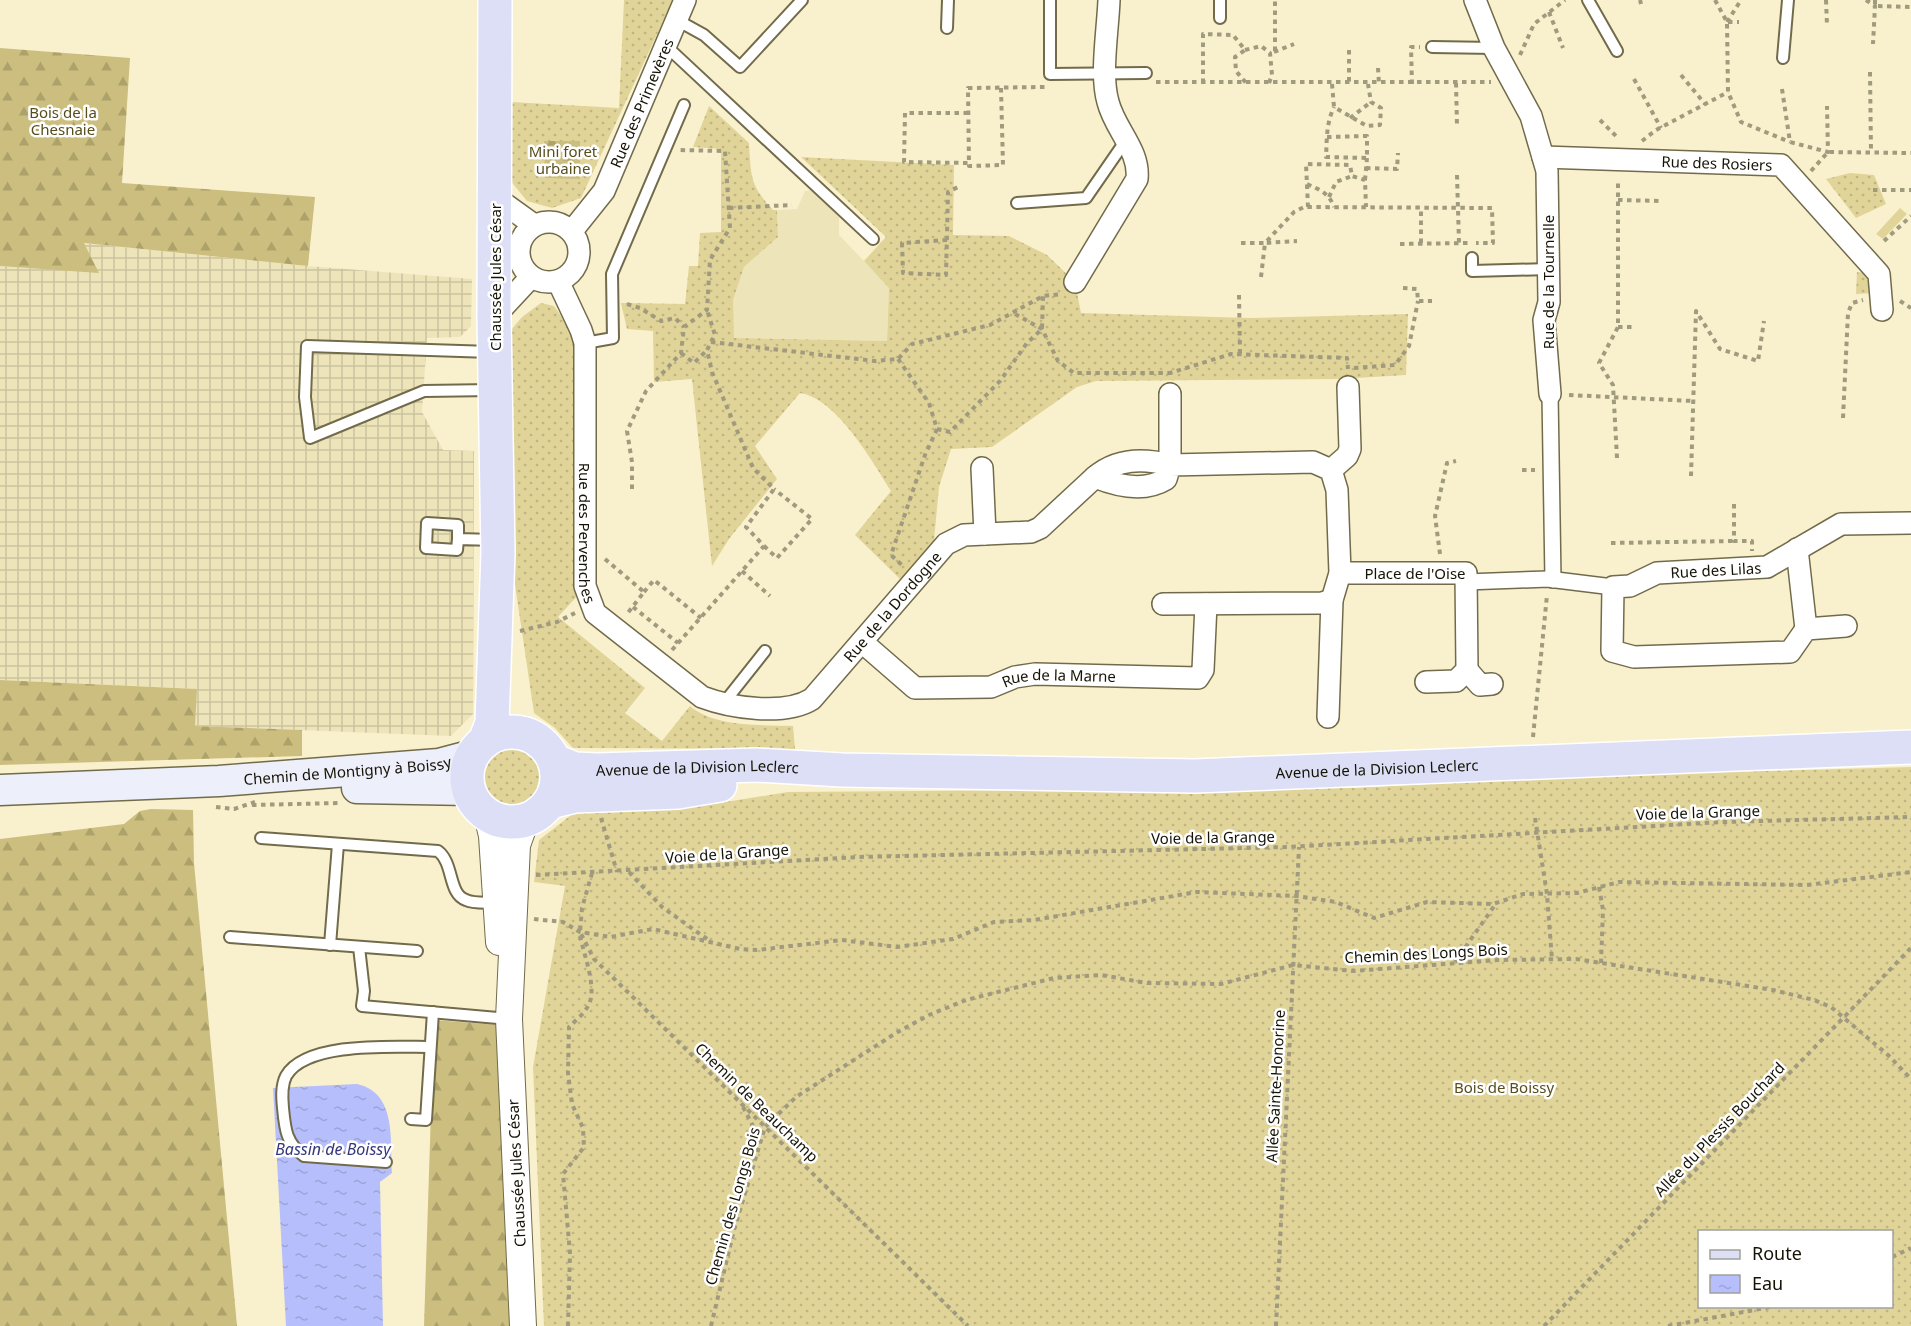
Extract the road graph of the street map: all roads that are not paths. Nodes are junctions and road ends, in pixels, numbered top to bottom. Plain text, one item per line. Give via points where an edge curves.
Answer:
1 (495, 0) edge
2 (684, 0) edge
3 (802, 0) edge
4 (948, 0) edge
5 (1050, 0) edge
6 (1109, 0) edge
7 (1220, 0) edge
8 (1475, 0) edge
9 (1588, 0) edge
10 (1788, 0) edge
11 (1220, 18) dead end
12 (675, 19) junction
13 (948, 28) dead end
14 (665, 44) junction
15 (1432, 47) road end
16 (1494, 48) junction
17 (1617, 51) dead end
18 (1783, 58) dead end
19 (1106, 75) junction
20 (1146, 78) road end
21 (684, 105) dead end
22 (1126, 140) junction
23 (1543, 157) junction
24 (495, 197) junction
25 (1017, 203) dead end
26 (534, 225) junction
27 (572, 231) junction
28 (873, 239) dead end
29 (1472, 258) dead end
30 (1549, 269) junction
31 (531, 277) junction
32 (558, 281) junction
33 (1075, 282) road end
34 (1882, 303) road end
35 (494, 317) junction
36 (585, 343) junction
37 (494, 353) junction
38 (1348, 378) road end
39 (495, 390) junction
40 (1170, 394) road end
41 (1550, 394) joint
42 (1170, 465) junction
43 (982, 468) dead end
44 (1331, 470) junction
45 (1911, 523) edge
46 (985, 534) junction
47 (458, 539) dead end
48 (498, 547) junction
49 (1797, 549) junction
50 (1340, 573) junction
51 (1551, 580) junction
52 (1466, 582) junction
53 (1613, 586) junction
54 (1332, 600) junction
55 (1163, 604) dead end
56 (1206, 604) junction
57 (1846, 626) dead end
58 (1806, 629) junction
59 (862, 642) junction
60 (765, 651) dead end
61 (1467, 670) junction
62 (1426, 682) dead end
63 (1492, 684) dead end
64 (812, 699) joint
65 (723, 705) junction
66 (1328, 717) dead end
67 (525, 733) junction
68 (1911, 747) edge
69 (479, 748) junction
70 (555, 761) junction
71 (842, 770) junction
72 (219, 781) junction
73 (0, 790) edge
74 (478, 802) junction
75 (538, 811) junction
76 (261, 838) dead end
77 (338, 844) junction
78 (504, 911) junction
79 (230, 937) dead end
80 (330, 945) junction
81 (359, 947) junction
82 (417, 951) dead end
83 (433, 1012) junction
84 (509, 1020) junction
85 (430, 1047) junction
86 (411, 1119) dead end
87 (386, 1162) dead end
88 (523, 1326) edge

1 - 24 main road, Chaussée Jules César
2 - 12 street, Rue des Primevères
3 - 12 lane via 740,67 704,34
4 - 13 lane
5 - 19 lane via 1050,74
6 - 19 street
7 - 11 lane
8 - 16 street, Rue de la Tournelle
9 - 17 lane
10 - 18 lane
12 - 14 street, Rue des Primevères
14 - 27 street, Rue des Primevères via 604,191
14 - 28 lane
15 - 16 lane
16 - 23 street, Rue de la Tournelle via 1531,116
19 - 20 lane
19 - 22 street via 1107,102
21 - 36 lane via 612,274 612,338
22 - 25 lane via 1086,198
22 - 33 street via 1138,167 1137,179
23 - 30 street, Rue de la Tournelle via 1548,171
23 - 34 street, Rue des Rosiers via 1781,165 1879,274
24 - 26 street
24 - 35 main road, Chaussée Jules César
26 - 27 street via 558,222
26 - 31 street via 526,231 518,250
27 - 32 street via 579,247 577,264
29 - 30 lane via 1472,271
30 - 41 street, Rue de la Tournelle via 1549,302 1544,320
31 - 32 street via 544,282
31 - 35 street
32 - 36 street, Rue des Pervenches
35 - 37 main road, Chaussée Jules César
36 - 65 street, Rue des Pervenches via 585,586 595,613 702,697
37 - 39 main road, Chaussée Jules César
37 - 39 lane via 307,346 305,397 310,438 424,391
38 - 44 street via 1350,449
39 - 48 main road, Chaussée Jules César
40 - 42 street
41 - 51 street, Rue de la Tournelle
42 - 44 street via 1313,462
42 - 46 street, Rue de la Dordogne via 1166,479 1151,486 1118,486 1095,477 1040,528 1031,532
43 - 46 street
44 - 50 street via 1337,490
45 - 49 street, Rue des Lilas via 1841,524
46 - 59 street, Rue de la Dordogne via 955,537
47 - 48 lane
48 - 67 main road, Chaussée Jules César via 514,705
48 - 69 main road, Chaussée Jules César via 492,723
49 - 53 street, Rue des Lilas via 1767,567 1657,573 1630,586
49 - 58 street
50 - 52 street, Place de l'Oise via 1466,573
50 - 54 street
51 - 52 street, Rue des Lilas
51 - 53 street, Rue des Lilas
52 - 61 street, Place de l'Oise
53 - 58 street via 1612,651 1634,657 1790,652
54 - 56 street
54 - 66 street
55 - 56 street
56 - 59 street, Rue de la Marne via 1203,670 1198,678 1035,674 991,687 915,688
57 - 58 street
59 - 64 street, Rue de la Dordogne
60 - 65 lane
61 - 62 street via 1456,681
61 - 63 street via 1480,685
64 - 65 street, Rue des Pervenches via 786,709
67 - 69 main road via 503,732
67 - 70 main road via 543,744
68 - 71 main road, Avenue de la Division Leclerc via 1238,776
69 - 72 main road, Chemin de Montigny à Boissy via 439,764
69 - 74 main road via 468,772
70 - 71 main road, Avenue de la Division Leclerc via 583,770 757,765
70 - 75 main road via 557,782
71 - 75 main road, Avenue de la Division Leclerc via 759,778 678,792 589,795
72 - 73 main road, Chemin de Montigny à Boissy
72 - 74 main road, Chemin de Montigny à Boissy via 336,788 429,787
74 - 75 main road via 507,821
74 - 78 street, Chaussée Jules César via 492,836
75 - 78 street, Chaussée Jules César via 519,835 515,876
76 - 77 lane
77 - 78 lane via 438,851 447,857 458,895
77 - 80 lane
78 - 84 street, Chaussée Jules César
79 - 80 lane
80 - 81 lane
81 - 82 lane
81 - 83 lane via 362,1006
83 - 84 lane
83 - 85 lane
84 - 88 street, Chaussée Jules César
85 - 86 lane via 426,1120
85 - 87 lane via 332,1050 300,1063 286,1076 282,1093 286,1135 293,1148 304,1156

